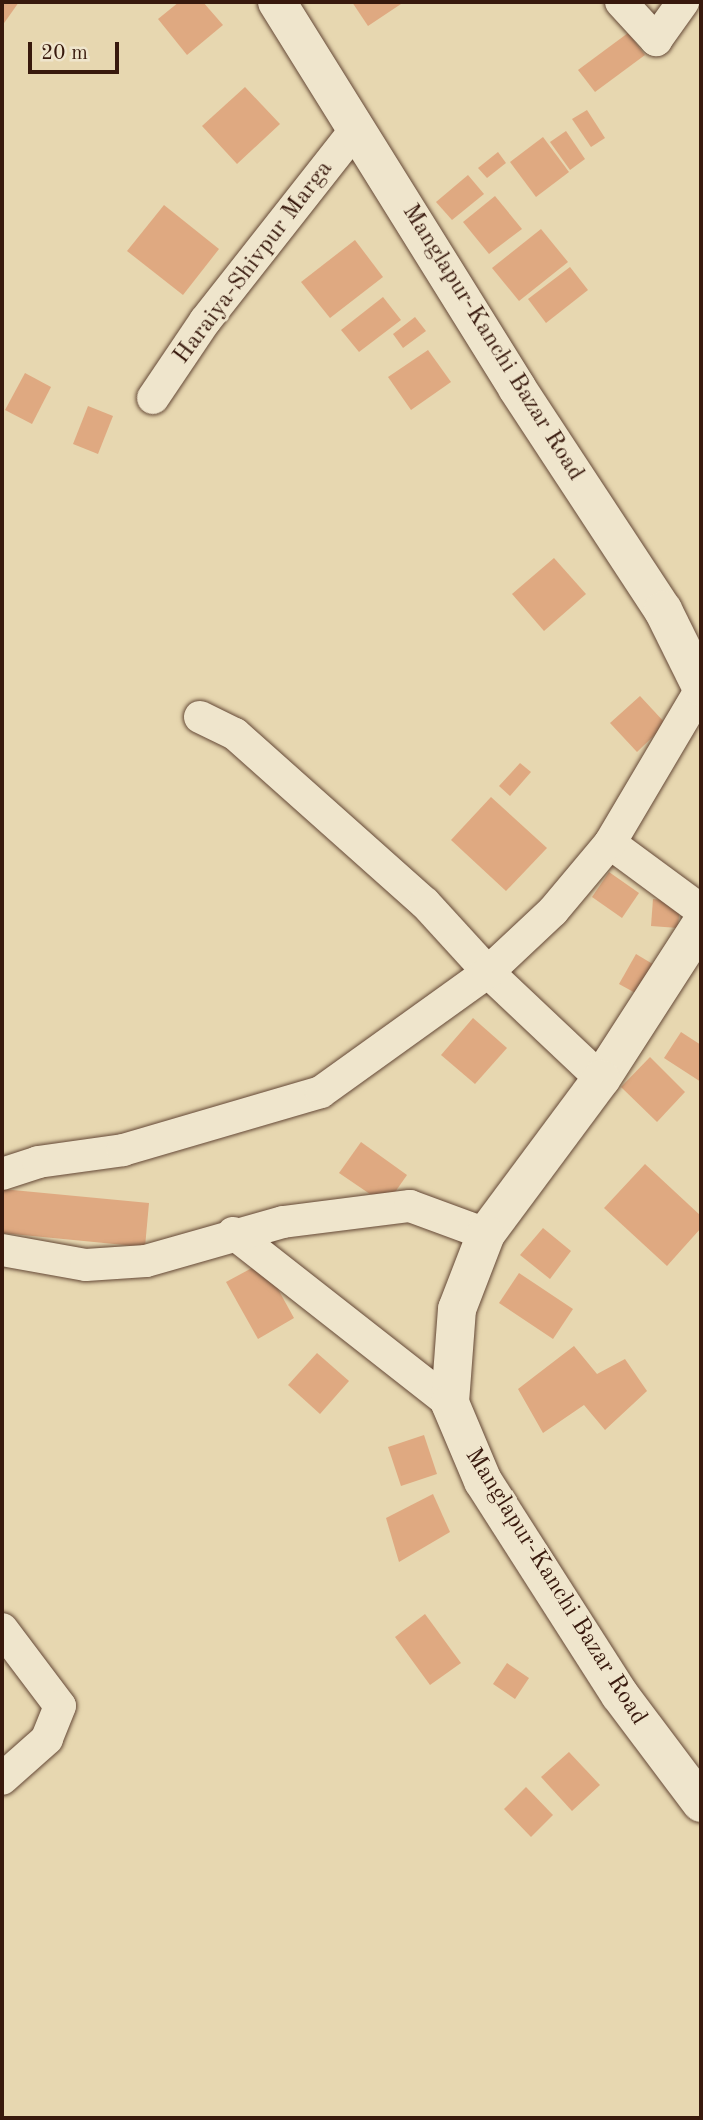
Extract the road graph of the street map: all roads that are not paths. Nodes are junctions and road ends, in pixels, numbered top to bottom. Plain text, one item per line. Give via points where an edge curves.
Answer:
1 (621, 2) edge
2 (683, 2) edge
3 (289, 7) edge
4 (357, 128) junction
5 (153, 398) dead end
6 (701, 688) edge
7 (200, 717) dead end
8 (610, 844) junction
9 (701, 910) edge
10 (701, 924) edge
11 (488, 972) junction
12 (601, 1079) junction
13 (2, 1174) edge
14 (233, 1233) junction
15 (486, 1234) junction
16 (2, 1250) edge
17 (450, 1403) junction
18 (2, 1629) edge
19 (2, 1779) edge
20 (701, 1803) edge

1 - 2 street via 656,40
3 - 4 street, Manglapur-Kanchi Bazar Road
4 - 5 street, Haraiya-Shivpur Marga via 205,321
4 - 6 street, Manglapur-Kanchi Bazar Road via 663,610
6 - 8 street
7 - 11 street via 235,734 425,903
8 - 9 street
8 - 11 street via 553,911
10 - 12 street, Manglapur-Kanchi Bazar Road
11 - 12 street
11 - 13 street via 321,1093 123,1150 38,1162
12 - 15 street, Manglapur-Kanchi Bazar Road
14 - 15 street via 365,1207 410,1206
14 - 16 street via 146,1261 86,1265
14 - 17 street
15 - 17 street, Manglapur-Kanchi Bazar Road via 457,1309
17 - 20 street, Manglapur-Kanchi Bazar Road via 483,1480 620,1695
18 - 19 street via 60,1706 47,1739

